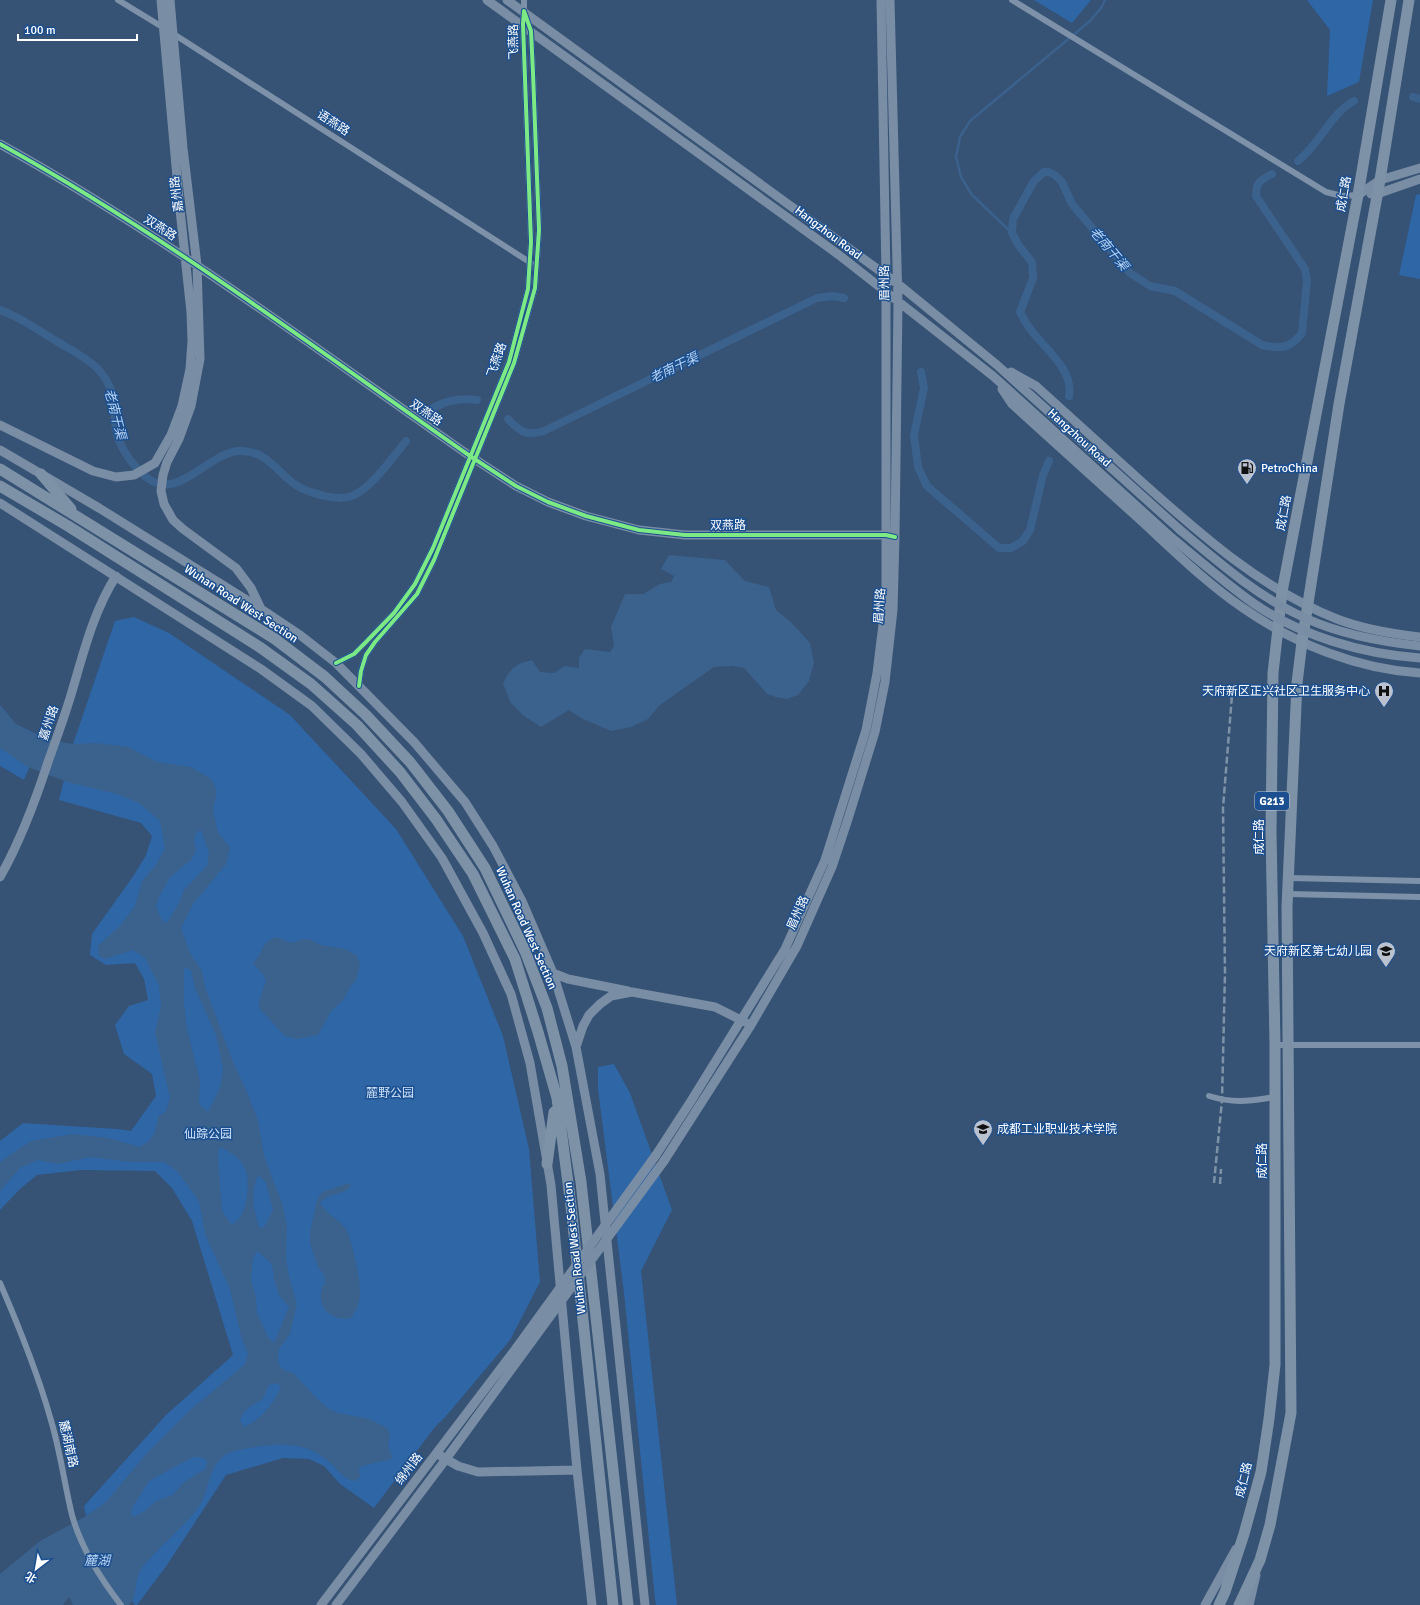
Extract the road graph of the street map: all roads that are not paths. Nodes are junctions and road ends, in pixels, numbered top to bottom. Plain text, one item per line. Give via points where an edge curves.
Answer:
1 (118, 0) edge
2 (161, 0) edge
3 (170, 0) edge
4 (487, 0) edge
5 (508, 0) edge
6 (524, 0) edge
7 (881, 0) edge
8 (890, 0) edge
9 (1012, 0) edge
10 (1391, 0) edge
11 (1408, 0) edge
12 (524, 11) junction
13 (523, 24) junction
14 (163, 27) junction
15 (531, 31) junction
16 (173, 33) junction
17 (0, 144) edge
18 (1420, 168) edge
19 (1420, 179) edge
20 (1380, 180) junction
21 (1377, 194) junction
22 (1358, 195) junction
23 (186, 257) junction
24 (530, 262) junction
25 (197, 265) junction
26 (536, 266) junction
27 (886, 275) junction
28 (898, 284) junction
29 (885, 291) junction
30 (898, 302) junction
31 (997, 365) junction
32 (993, 376) junction
33 (0, 425) edge
34 (0, 450) edge
35 (472, 458) junction
36 (0, 469) edge
37 (41, 474) junction
38 (0, 486) edge
39 (0, 504) edge
40 (77, 516) junction
41 (891, 536) junction
42 (116, 576) junction
43 (1282, 592) junction
44 (1309, 606) junction
45 (260, 609) junction
46 (1277, 629) junction
47 (1420, 637) edge
48 (1302, 642) junction
49 (1420, 646) edge
50 (1420, 658) edge
51 (336, 663) junction
52 (1420, 673) edge
53 (359, 686) junction
54 (0, 877) edge
55 (1289, 878) junction
56 (1420, 881) edge
57 (1288, 894) junction
58 (1420, 897) edge
59 (553, 973) junction
60 (632, 992) junction
61 (740, 1019) junction
62 (751, 1025) junction
63 (1275, 1044) junction
64 (1289, 1044) junction
65 (1420, 1045) edge
66 (576, 1047) junction
67 (1209, 1096) dead end
68 (1275, 1097) junction
69 (556, 1098) junction
70 (547, 1164) junction
71 (0, 1283) edge
72 (520, 1349) junction
73 (437, 1453) junction
74 (446, 1459) junction
75 (577, 1470) junction
76 (1244, 1534) junction
77 (1260, 1560) junction
78 (121, 1605) edge
79 (321, 1605) edge
80 (336, 1605) edge
81 (592, 1605) edge
82 (613, 1605) edge
83 (628, 1605) edge
84 (645, 1605) edge
85 (1205, 1605) edge
86 (1219, 1605) edge
87 (1239, 1605) edge
88 (1249, 1605) edge

1 - 14 street, 语燕路
2 - 14 main road
3 - 16 main road, 嘉州路
4 - 13 main road, Hangzhou Road
5 - 12 main road, Hangzhou Road
6 - 12 street
7 - 27 main road
8 - 28 main road, 眉州路
9 - 22 street via 1326,192 1342,196
10 - 22 highway, 成仁路 / G213
11 - 20 highway, G213
12 - 13 street, 飞燕路
12 - 15 street, 飞燕路
12 - 27 main road, Hangzhou Road
13 - 15 main road, Hangzhou Road
13 - 24 street, 飞燕路
14 - 16 street, 语燕路
14 - 23 main road
15 - 26 street, 飞燕路 via 539,230
15 - 29 main road, Hangzhou Road
16 - 24 street, 语燕路
16 - 25 main road, 嘉州路
17 - 23 main road, 双燕路 via 53,173
18 - 20 main road
19 - 21 main road
20 - 21 highway, G213
20 - 22 main road
21 - 22 main road
21 - 44 highway, G213 via 1340,404
22 - 43 highway, 成仁路 / G213
23 - 25 main road, 双燕路
23 - 33 main road via 192,340 190,369 182,406 171,435 155,463 134,475 116,477 93,471
24 - 26 street, 语燕路
24 - 35 street, 飞燕路 via 528,289 508,362
25 - 35 main road, 双燕路
25 - 45 main road, 嘉州路 via 200,360 191,406 167,462 161,491 164,504 173,520 236,568 251,588
26 - 35 street, 飞燕路 via 535,288 514,363
27 - 28 main road, Hangzhou Road
27 - 29 main road
28 - 30 main road, 眉州路
28 - 31 main road, Hangzhou Road
29 - 30 main road, Hangzhou Road
29 - 41 main road
30 - 32 main road, Hangzhou Road
30 - 41 main road, 眉州路
31 - 43 main road via 1036,386 1184,520
31 - 49 main road, Hangzhou Road, bridge via 1179,529 1228,571 1260,593 1306,619 1334,629
32 - 46 main road via 1012,404 1172,549 1243,608
32 - 50 main road, Hangzhou Road, bridge via 1172,538 1254,604 1304,631 1329,640 1362,649
34 - 37 main road
35 - 41 main road, 双燕路 via 516,486 548,502 586,516 639,530 685,535
35 - 51 street, 飞燕路 via 415,584 394,613 366,642 354,654
35 - 53 street, 飞燕路 via 434,560 417,594 366,655
36 - 40 highway, Wuhan Road West Section
37 - 40 highway
37 - 45 main road
38 - 69 highway, Wuhan Road West Section via 261,648 311,684 357,725 384,754 436,818 473,874 515,959
39 - 42 main road
40 - 83 highway, Wuhan Road West Section via 275,639 325,678 366,715 410,762 448,811 485,868 547,1008 562,1066 581,1182
41 - 61 main road via 886,600 866,730 825,860 785,949
41 - 62 main road, 眉州路 via 893,610 885,682 875,732 832,867 797,946
42 - 54 main road, 嘉州路 via 98,612 31,815
42 - 70 main road via 261,668 312,706 361,754 402,802 442,858 483,934 511,994 530,1063
43 - 44 main road
43 - 46 highway, 成仁路 / G213
44 - 47 main road via 1338,619 1369,628
44 - 48 highway, G213
45 - 51 main road
46 - 48 main road
46 - 63 highway, 成仁路 / G213 via 1273,673 1271,831
48 - 52 main road via 1338,657
48 - 55 highway, G213 via 1297,683
51 - 53 main road
53 - 59 main road via 414,742 465,802 493,846 522,901
55 - 56 street
55 - 57 highway, G213
57 - 58 street
57 - 64 highway, G213
59 - 60 main road via 568,979
59 - 66 main road
60 - 61 main road via 715,1007
60 - 66 main road via 611,996 600,1004 589,1015
61 - 62 main road
61 - 72 main road, bridge via 656,1155
62 - 72 main road, 眉州路, bridge via 664,1160
63 - 64 street
63 - 68 highway, 成仁路 / G213
64 - 65 street
64 - 77 highway, G213 via 1291,1413 1270,1525
66 - 84 main road via 600,1174
67 - 68 street via 1227,1101
68 - 76 highway, 成仁路 / G213 via 1275,1365 1261,1472
69 - 70 highway
69 - 82 highway, Wuhan Road West Section via 571,1206
70 - 75 main road
71 - 78 street, 麓湖南路 via 21,1332 50,1417 73,1516 82,1541 94,1566
72 - 73 main road, 绵州路
72 - 74 main road, 绵州路
73 - 74 main road
73 - 79 main road, 绵州路
74 - 75 main road via 478,1472
74 - 80 main road, 绵州路
75 - 81 main road
76 - 85 main road
76 - 86 highway, 成仁路 / G213
77 - 87 highway, G213
77 - 88 main road

